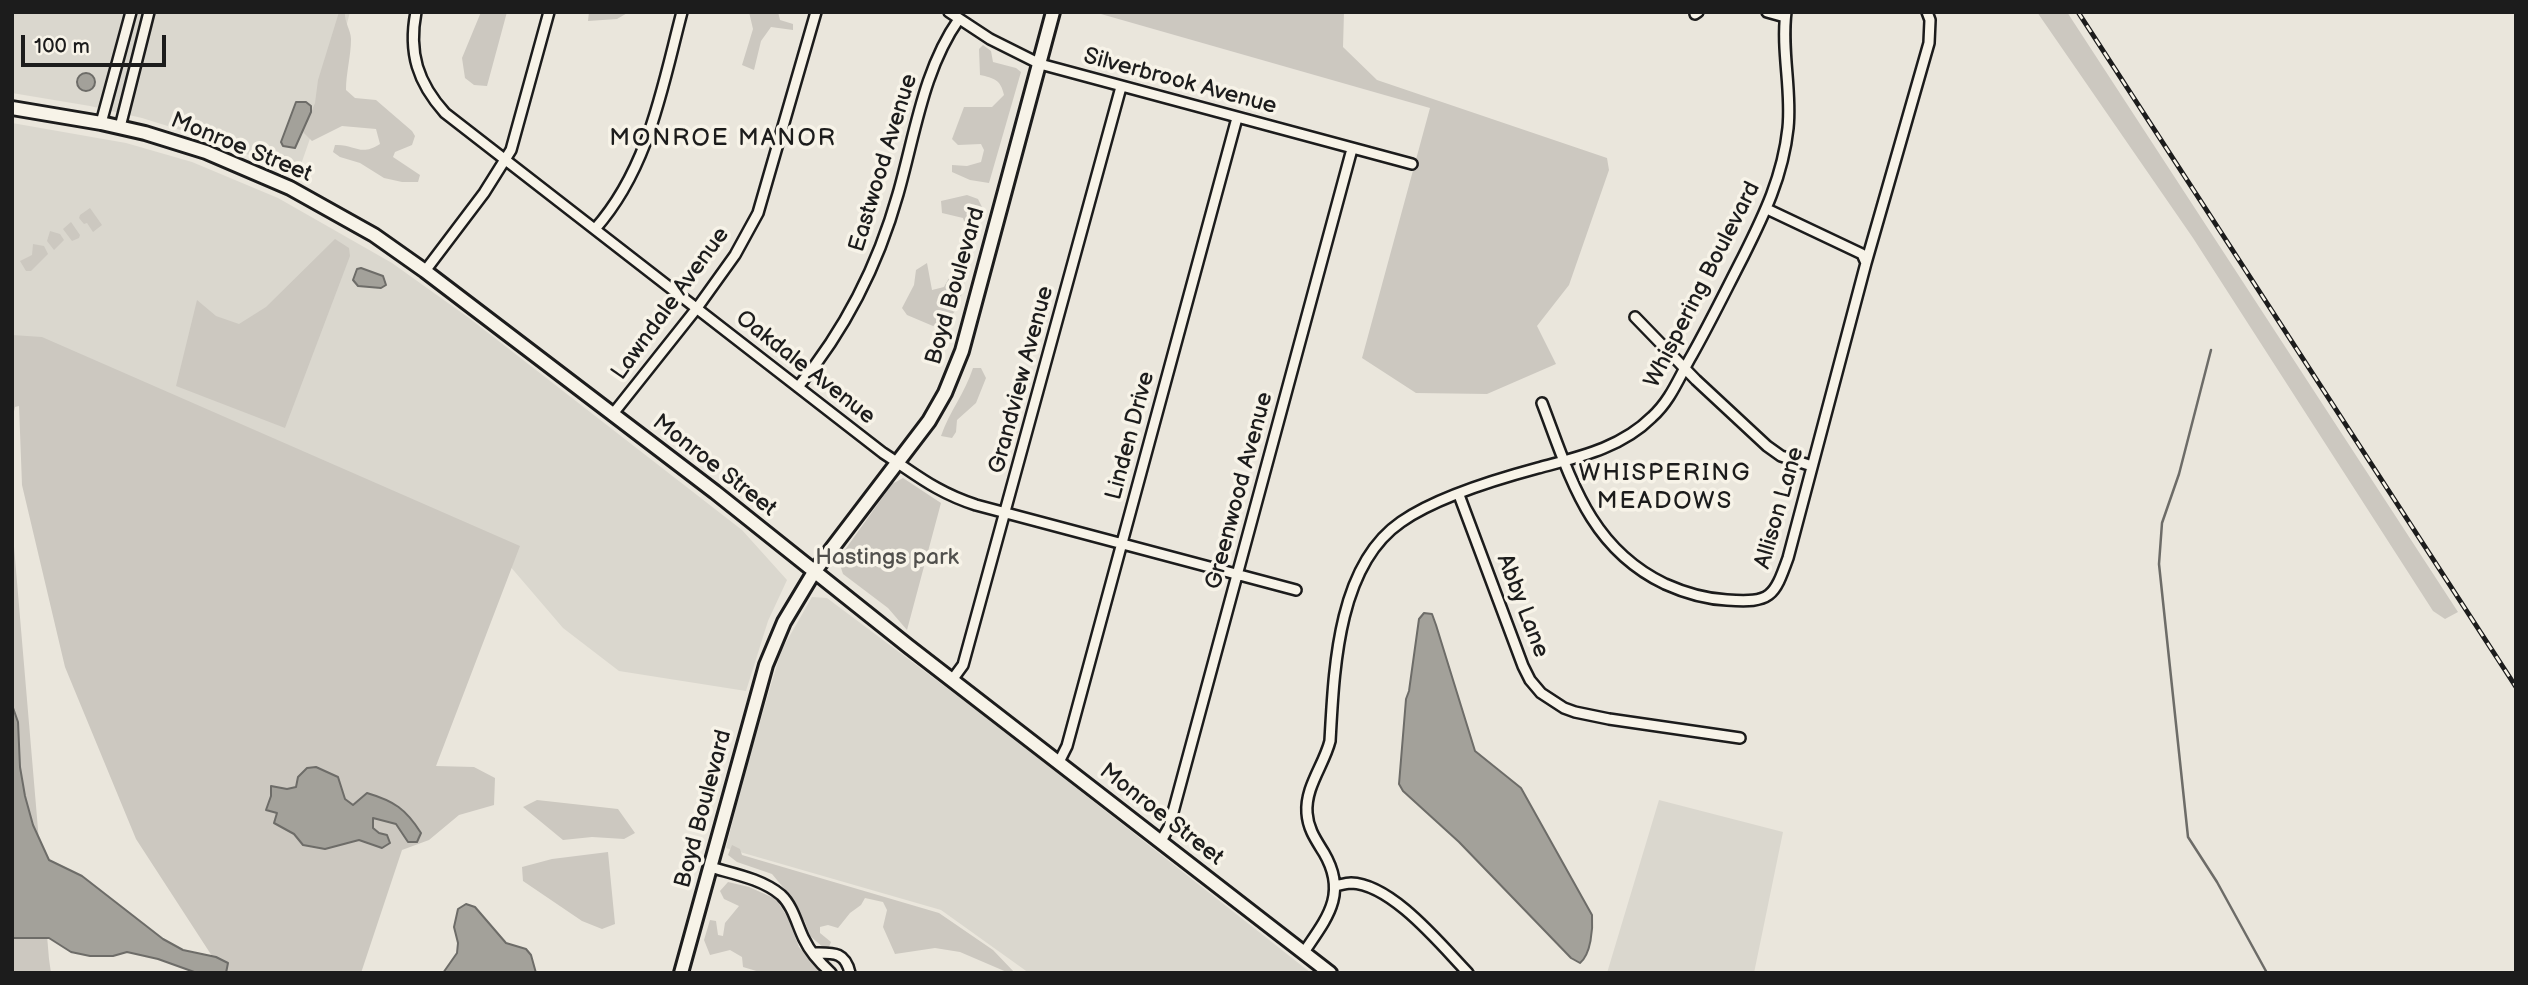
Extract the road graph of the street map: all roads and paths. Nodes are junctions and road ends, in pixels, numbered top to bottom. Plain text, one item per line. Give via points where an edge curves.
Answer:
1 (131, 12) edge
2 (149, 12) edge
3 (416, 12) edge
4 (549, 12) edge
5 (682, 12) edge
6 (817, 12) edge
7 (949, 12) edge
8 (1053, 12) edge
9 (1767, 12) edge
10 (1927, 12) edge
11 (1786, 14) edge
12 (959, 19) junction
13 (1040, 64) junction
14 (1121, 87) junction
15 (12, 108) edge
16 (1237, 118) junction
17 (101, 123) junction
18 (120, 127) junction
19 (1352, 149) junction
20 (506, 160) junction
21 (1412, 164) dead end
22 (1767, 209) junction
23 (595, 229) junction
24 (1866, 263) junction
25 (425, 271) junction
26 (697, 308) junction
27 (1635, 317) dead end
28 (1685, 367) junction
29 (798, 387) junction
30 (1542, 403) dead end
31 (612, 415) junction
32 (1564, 461) junction
33 (897, 463) junction
34 (1812, 466) junction
35 (1459, 495) junction
36 (1006, 513) junction
37 (1122, 543) junction
38 (814, 572) junction
39 (1238, 574) junction
40 (1296, 590) dead end
41 (952, 680) junction
42 (1740, 738) dead end
43 (1059, 762) junction
44 (1161, 841) junction
45 (710, 867) junction
46 (1335, 886) junction
47 (1304, 952) junction
48 (813, 953) junction
49 (681, 973) edge
50 (831, 973) edge
51 (850, 973) edge
52 (1330, 973) edge
53 (1468, 973) edge

1 - 17 street
2 - 18 street
3 - 20 street, Oakdale Avenue via 414,44 427,93 444,113
4 - 20 street
5 - 23 street via 643,152 632,178
6 - 26 street, Lawndale Avenue via 758,213
7 - 12 street, Silverbrook Avenue
8 - 13 main road, Boyd Boulevard
9 - 11 street
10 - 24 street, Allison Lane via 1929,43
11 - 22 street, Whispering Boulevard via 1789,126 1779,178
12 - 13 street, Silverbrook Avenue
12 - 29 street, Eastwood Avenue via 935,59 898,194 871,271 836,335
13 - 14 street, Silverbrook Avenue
13 - 33 main road, Boyd Boulevard via 962,351 929,421
14 - 16 street, Silverbrook Avenue
14 - 36 street, Grandview Avenue
15 - 17 main road, Monroe Street
16 - 19 street, Silverbrook Avenue
16 - 37 street, Linden Drive
17 - 18 main road, Monroe Street
18 - 25 main road, Monroe Street via 206,152 290,188 341,215
19 - 21 street, Silverbrook Avenue
19 - 39 street, Greenwood Avenue
20 - 23 street, Oakdale Avenue
20 - 25 street
22 - 24 street via 1862,254
22 - 28 street, Whispering Boulevard
23 - 26 street, Oakdale Avenue
24 - 34 street, Allison Lane
25 - 31 main road, Monroe Street
26 - 29 street, Oakdale Avenue
26 - 31 street, Lawndale Avenue
27 - 28 street
28 - 32 street, Whispering Boulevard via 1666,402 1632,434
28 - 34 street via 1767,446 1782,457
29 - 33 street, Oakdale Avenue
30 - 32 street, Allison Lane
31 - 38 main road, Monroe Street
32 - 34 street, Allison Lane via 1602,535 1637,568 1687,593 1738,601 1764,598 1778,587
32 - 35 street, Whispering Boulevard
33 - 36 street, Oakdale Avenue via 949,496
33 - 38 main road, Boyd Boulevard
35 - 42 street, Abby Lane via 1522,666 1541,693 1564,708 1589,716
35 - 46 street, Whispering Boulevard via 1419,510 1391,530 1352,590 1336,649 1330,741 1307,800 1309,824
36 - 37 street, Oakdale Avenue
36 - 41 street, Grandview Avenue via 963,664
37 - 39 street, Oakdale Avenue
37 - 43 street, Linden Drive via 1068,746
38 - 41 main road, Monroe Street
38 - 45 main road, Boyd Boulevard via 784,622 766,665
39 - 40 street, Oakdale Avenue
39 - 44 street, Greenwood Avenue via 1169,827
41 - 43 main road, Monroe Street
43 - 44 main road, Monroe Street
44 - 47 main road, Monroe Street
45 - 48 street via 755,880 782,896
45 - 49 main road, Boyd Boulevard
46 - 47 street via 1321,928
46 - 53 street via 1352,883 1382,892
47 - 52 main road, Monroe Street
48 - 50 street
48 - 51 street via 839,955 847,960

